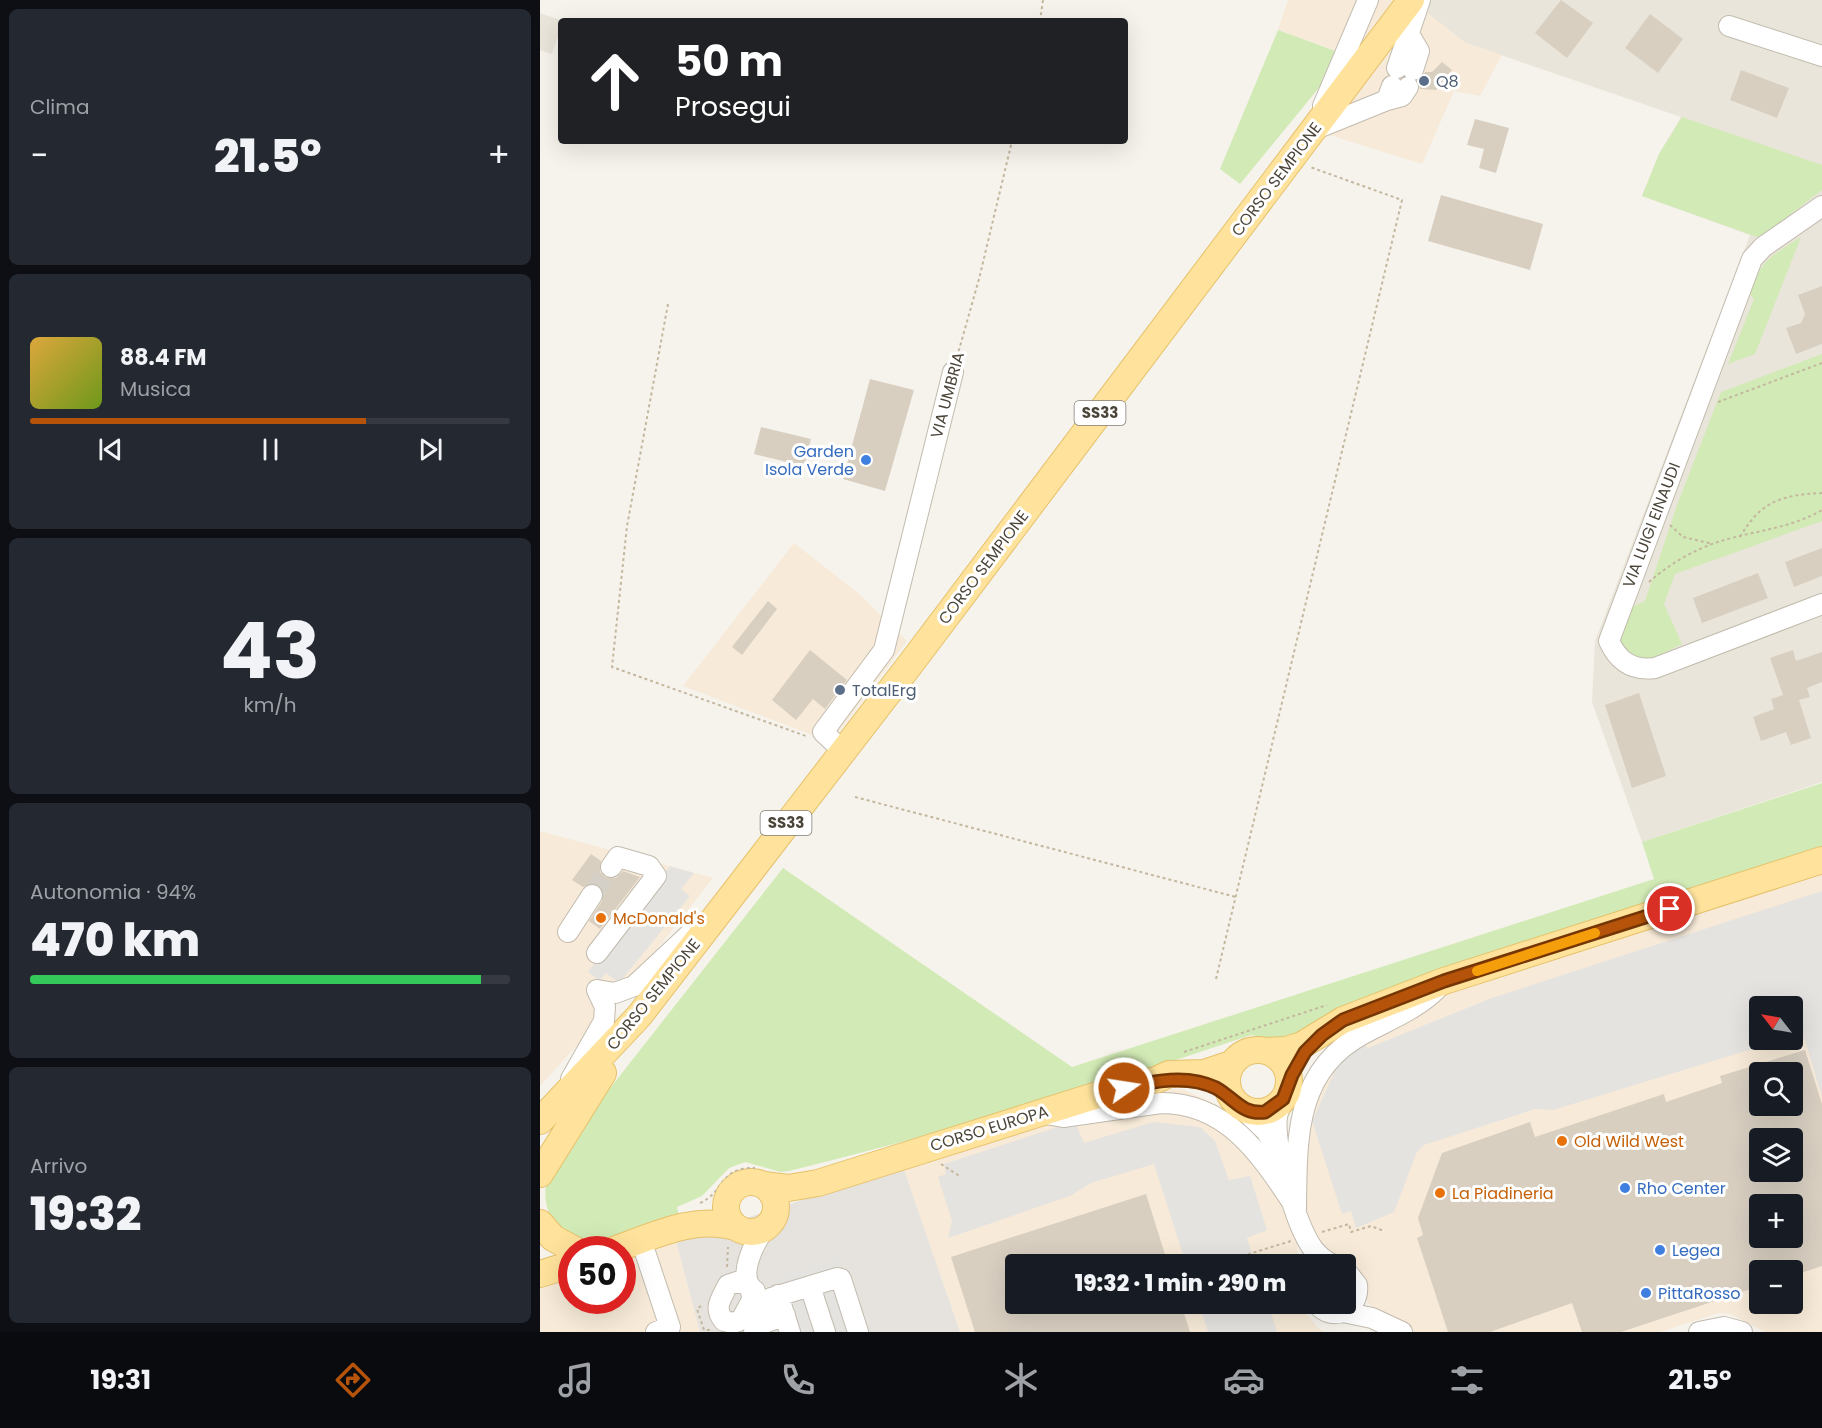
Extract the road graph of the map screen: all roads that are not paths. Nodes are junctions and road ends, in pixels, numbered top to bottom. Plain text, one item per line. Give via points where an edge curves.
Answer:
1 (1368, 0) edge
2 (1411, 0) edge
3 (1420, 0) edge
4 (1729, 26) dead end
5 (1822, 56) edge
6 (1313, 130) junction
7 (1820, 212) edge
8 (953, 372) road end
9 (1822, 604) edge
10 (884, 650) junction
11 (909, 666) junction
12 (842, 750) junction
13 (1822, 860) edge
14 (611, 867) tunnel mouth
15 (592, 895) tunnel mouth
16 (730, 896) junction
17 (568, 932) dead end
18 (597, 953) dead end
19 (1444, 981) junction
20 (639, 1016) junction
21 (1322, 1035) junction
22 (1268, 1051) junction
23 (1231, 1064) junction
24 (1156, 1080) junction
25 (1286, 1093) junction
26 (1237, 1104) junction
27 (1037, 1112) junction
28 (548, 1114) edge
29 (1280, 1158) junction
30 (540, 1174) edge
31 (823, 1181) junction
32 (764, 1185) junction
33 (733, 1189) junction
34 (1296, 1208) junction
35 (540, 1223) edge
36 (770, 1223) junction
37 (687, 1225) junction
38 (734, 1233) junction
39 (1307, 1239) junction
40 (641, 1240) junction
41 (558, 1241) edge
42 (636, 1242) edge
43 (1309, 1254) edge
44 (1319, 1254) edge
45 (558, 1268) edge
46 (540, 1274) edge
47 (727, 1278) junction
48 (810, 1286) junction
49 (1356, 1286) edge
50 (751, 1288) junction
51 (778, 1295) junction
52 (1356, 1314) edge
53 (787, 1324) edge
54 (736, 1327) edge
55 (1396, 1329) edge
56 (656, 1332) edge
57 (825, 1332) edge
58 (858, 1332) edge
59 (1700, 1332) edge
60 (1742, 1332) edge

1 - 6 street
2 - 6 main road, CORSO SEMPIONE / SS33
3 - 6 street via 1408,34 1400,82
4 - 5 street
6 - 11 main road, CORSO SEMPIONE / SS33
7 - 9 street, VIA LUIGI EINAUDI via 1763,247 1752,259 1609,641 1626,664 1655,668
8 - 10 street, VIA UMBRIA
10 - 11 street
10 - 12 street via 823,732
11 - 12 main road, CORSO SEMPIONE / SS33
12 - 16 main road, CORSO SEMPIONE / SS33
13 - 19 main road
14 - 18 street via 618,857 649,866 656,876
15 - 17 street
16 - 20 main road, CORSO SEMPIONE / SS33
16 - 28 street via 634,986 615,993 597,990 605,1007 604,1021
19 - 21 main road via 1343,1020
19 - 34 street via 1422,1003 1341,1048 1318,1076 1301,1113
20 - 28 main road, CORSO SEMPIONE / SS33
20 - 30 main road
21 - 22 main road via 1286,1050
21 - 25 main road via 1298,1063
22 - 23 main road via 1251,1050
22 - 25 main road via 1287,1069
23 - 24 main road, CORSO EUROPA via 1204,1072 1169,1074
23 - 26 main road via 1226,1085
24 - 26 main road, CORSO EUROPA via 1210,1086
24 - 27 main road, CORSO EUROPA
25 - 26 main road via 1265,1112
25 - 29 street via 1277,1117
26 - 29 street via 1266,1131
27 - 31 main road, CORSO EUROPA
27 - 34 street via 1062,1118 1161,1103 1200,1109 1223,1120 1250,1143
29 - 34 street
31 - 32 main road, CORSO EUROPA via 788,1188
31 - 36 main road, CORSO EUROPA via 790,1199
32 - 33 main road via 749,1182
32 - 36 main road via 775,1200
33 - 37 main road
33 - 38 main road via 726,1212
34 - 39 street
35 - 41 main road
36 - 38 main road via 751,1232
36 - 50 street via 754,1244 749,1259 747,1274
37 - 38 main road via 711,1222
37 - 40 main road
38 - 47 street via 738,1264
39 - 43 street
39 - 44 street
40 - 42 main road
40 - 56 street via 670,1327
45 - 46 main road
47 - 50 street
47 - 54 street via 718,1311 724,1321
48 - 51 street
48 - 57 street
48 - 58 street via 841,1279
49 - 55 street via 1368,1305
50 - 51 street
50 - 54 street via 752,1300
51 - 53 street
51 - 54 street via 763,1302
52 - 55 street
53 - 54 street
59 - 60 street via 1724,1327

